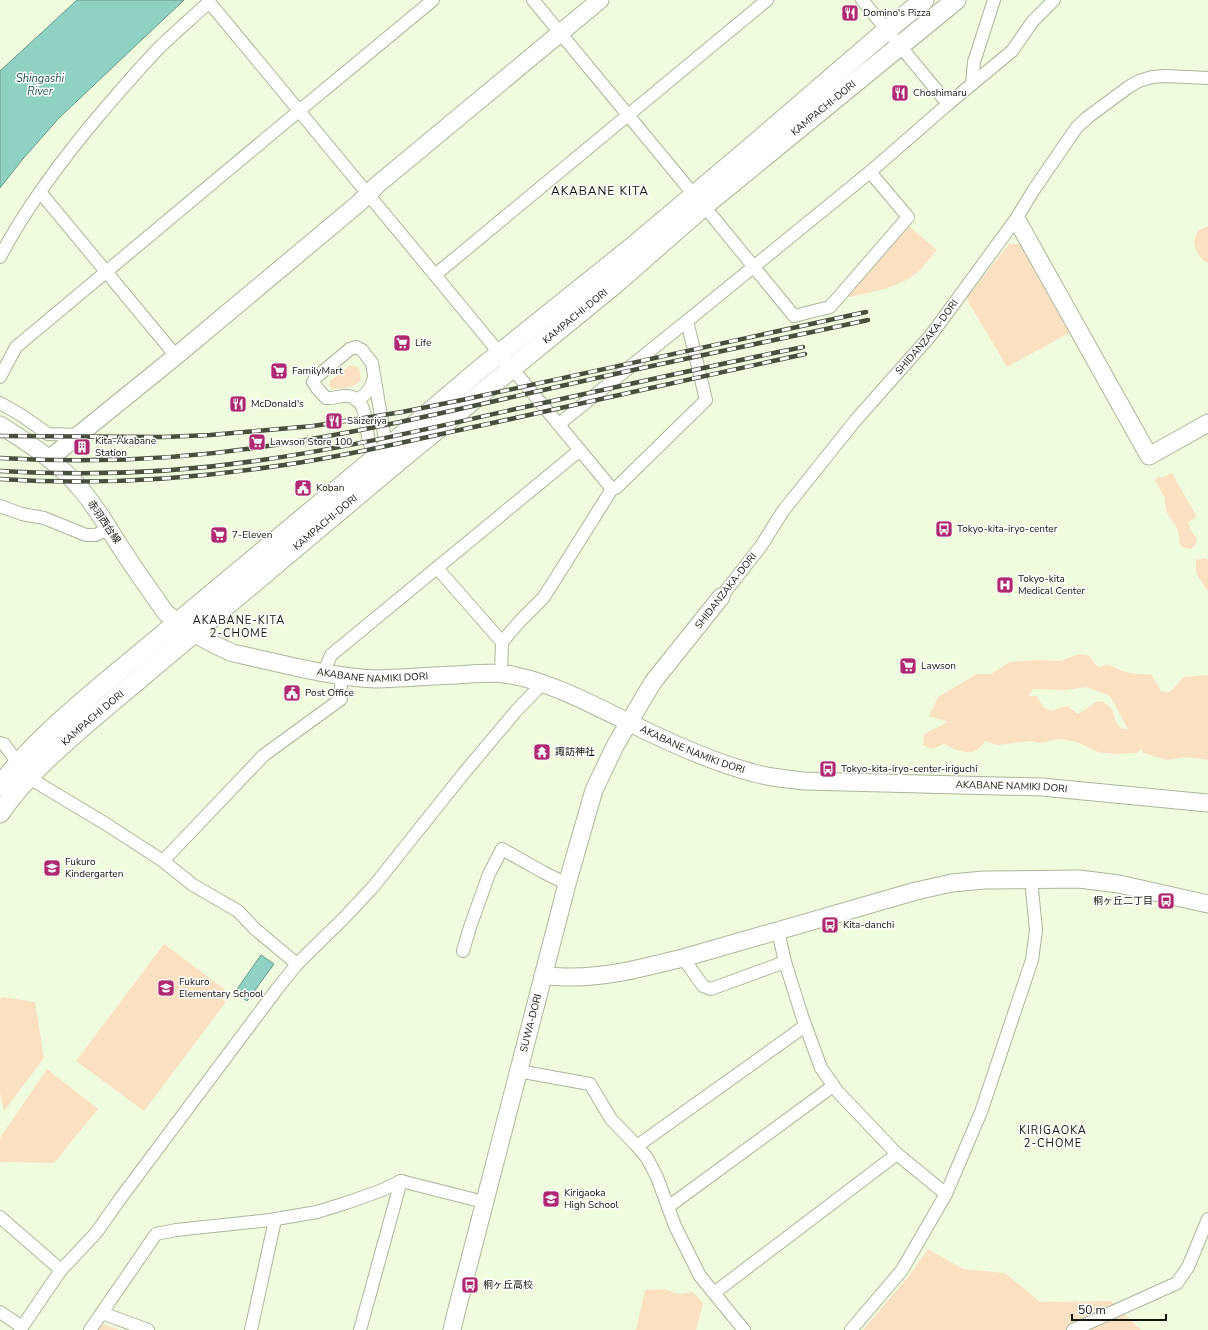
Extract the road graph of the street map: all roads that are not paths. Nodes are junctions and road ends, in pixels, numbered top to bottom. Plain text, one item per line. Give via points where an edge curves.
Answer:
1 (433, 0) edge
2 (533, 0) edge
3 (600, 0) edge
4 (767, 0) edge
5 (862, 0) edge
6 (924, 0) edge
7 (956, 0) edge
8 (994, 0) edge
9 (1054, 0) edge
10 (887, 30) junction
11 (560, 34) junction
12 (900, 46) junction
13 (1208, 78) edge
14 (972, 84) junction
15 (948, 104) junction
16 (300, 110) junction
17 (628, 115) junction
18 (870, 172) junction
19 (40, 192) junction
20 (368, 195) junction
21 (699, 200) junction
22 (1017, 221) junction
23 (0, 257) edge
24 (754, 266) junction
25 (106, 271) junction
26 (435, 276) junction
27 (687, 321) junction
28 (176, 356) junction
29 (505, 361) junction
30 (375, 375) junction
31 (0, 376) edge
32 (356, 400) junction
33 (0, 403) edge
34 (1208, 423) edge
35 (559, 424) junction
36 (0, 425) edge
37 (79, 435) junction
38 (580, 450) junction
39 (49, 458) junction
40 (385, 458) junction
41 (612, 489) junction
42 (0, 506) edge
43 (109, 528) junction
44 (437, 568) junction
45 (721, 597) joint
46 (177, 622) junction
47 (194, 632) junction
48 (502, 642) junction
49 (324, 672) junction
50 (501, 673) junction
51 (341, 676) junction
52 (542, 684) junction
53 (629, 723) junction
54 (0, 743) edge
55 (24, 770) junction
56 (0, 786) edge
57 (1208, 803) edge
58 (0, 813) edge
59 (163, 861) junction
60 (1031, 879) junction
61 (567, 884) junction
62 (1208, 904) edge
63 (778, 931) junction
64 (463, 951) dead end
65 (683, 958) junction
66 (784, 962) junction
67 (297, 964) junction
68 (543, 976) junction
69 (805, 1026) junction
70 (518, 1071) junction
71 (833, 1086) junction
72 (637, 1146) junction
73 (897, 1154) junction
74 (401, 1181) junction
75 (946, 1194) junction
76 (484, 1202) junction
77 (668, 1207) junction
78 (0, 1217) edge
79 (1208, 1219) edge
80 (275, 1220) junction
81 (62, 1270) junction
82 (714, 1293) junction
83 (0, 1312) edge
84 (102, 1313) junction
85 (21, 1328) edge
86 (90, 1330) edge
87 (148, 1330) edge
88 (252, 1330) edge
89 (360, 1330) edge
90 (452, 1330) edge
91 (744, 1330) edge
92 (851, 1330) edge
93 (1072, 1330) edge

1 - 16 street
2 - 11 street
3 - 11 street
4 - 17 street
5 - 10 street
6 - 10 main road, KAMPACHI-DORI
7 - 12 main road, KAMPACHI-DORI
8 - 14 street via 974,62
9 - 14 street via 1033,21 1012,50
10 - 12 street
10 - 21 main road, KAMPACHI-DORI
11 - 17 street
11 - 20 street
12 - 15 street
12 - 21 main road, KAMPACHI-DORI
13 - 22 street, SHIDANZAKA-DORI via 1165,76 1138,81 1088,117 1077,127 1033,191
14 - 15 street
15 - 18 street
16 - 19 street via 209,2 125,85 72,148
16 - 20 street
16 - 25 street
17 - 21 street
17 - 26 street
18 - 24 street
18 - 24 street via 908,217 830,307 794,316
19 - 23 street
19 - 25 street
20 - 26 street
20 - 28 street
21 - 24 street
21 - 29 main road, KAMPACHI-DORI via 631,248
22 - 34 street via 1149,456
22 - 45 street, SHIDANZAKA-DORI via 931,335 855,421 783,511 761,546
24 - 27 street
25 - 28 street
25 - 31 street via 16,347
26 - 29 street
27 - 35 street
27 - 41 street via 706,400 616,488
28 - 37 street
29 - 35 street
29 - 40 main road, KAMPACHI-DORI
30 - 32 street via 367,392
30 - 32 street via 372,363 362,350 356,347 350,349 313,382 326,398 347,396
30 - 40 street
32 - 40 street via 364,412 370,444
33 - 37 street via 48,434
35 - 38 street
36 - 39 street, 赤羽西台線
37 - 39 street
38 - 41 street
38 - 44 street
39 - 43 street, 赤羽西台線 via 79,487
40 - 46 main road, KAMPACHI-DORI
40 - 47 main road, KAMPACHI-DORI via 233,601
41 - 48 street via 544,597
42 - 43 street via 44,518 86,535 96,535
43 - 46 street, 赤羽西台線 via 165,612
44 - 48 street
44 - 49 street via 331,654
45 - 53 street, SHIDANZAKA-DORI via 653,682
46 - 47 street, 赤羽西台線
46 - 55 main road, KAMPACHI DORI via 58,722
47 - 49 street, AKABANE NAMIKI DORI via 233,654
47 - 55 main road, KAMPACHI DORI via 65,741
48 - 50 street
49 - 51 street, AKABANE NAMIKI DORI
50 - 51 street, AKABANE NAMIKI DORI via 376,679
50 - 52 street, AKABANE NAMIKI DORI
51 - 59 street via 341,699 264,756
52 - 53 street, AKABANE NAMIKI DORI
52 - 67 street via 464,772 372,887
53 - 57 street, AKABANE NAMIKI DORI via 710,759 777,778 805,781 1042,787
53 - 61 street, SUWA-DORI via 594,790
54 - 55 street via 4,744
55 - 56 main road, KAMPACHI DORI
55 - 58 main road, KAMPACHI DORI
55 - 59 street via 39,784
59 - 67 street via 193,885 238,910 254,928
60 - 62 street via 1079,879 1119,884
60 - 63 street via 984,880 940,885
60 - 75 street via 1036,930 1032,960 986,1099
61 - 64 street via 502,849 489,874
61 - 68 street, SUWA-DORI
63 - 65 street
63 - 66 street
65 - 66 street via 703,986 712,989
65 - 68 street via 597,976
66 - 69 street
67 - 81 street via 96,1233
68 - 70 street, SUWA-DORI
69 - 71 street via 821,1068
69 - 72 street
70 - 72 street via 590,1084 611,1119
70 - 76 street, SUWA-DORI
71 - 73 street
71 - 77 street
72 - 77 street via 657,1177
73 - 75 street
73 - 82 street
74 - 76 street
74 - 80 street via 380,1191 317,1212
74 - 89 street
75 - 92 street via 902,1270
76 - 90 street, SUWA-DORI
77 - 82 street via 700,1276
78 - 81 street
79 - 93 street via 1188,1267 1177,1283
80 - 84 street via 156,1234
80 - 88 street
81 - 85 street
82 - 91 street
83 - 85 street
84 - 86 street
84 - 87 street

